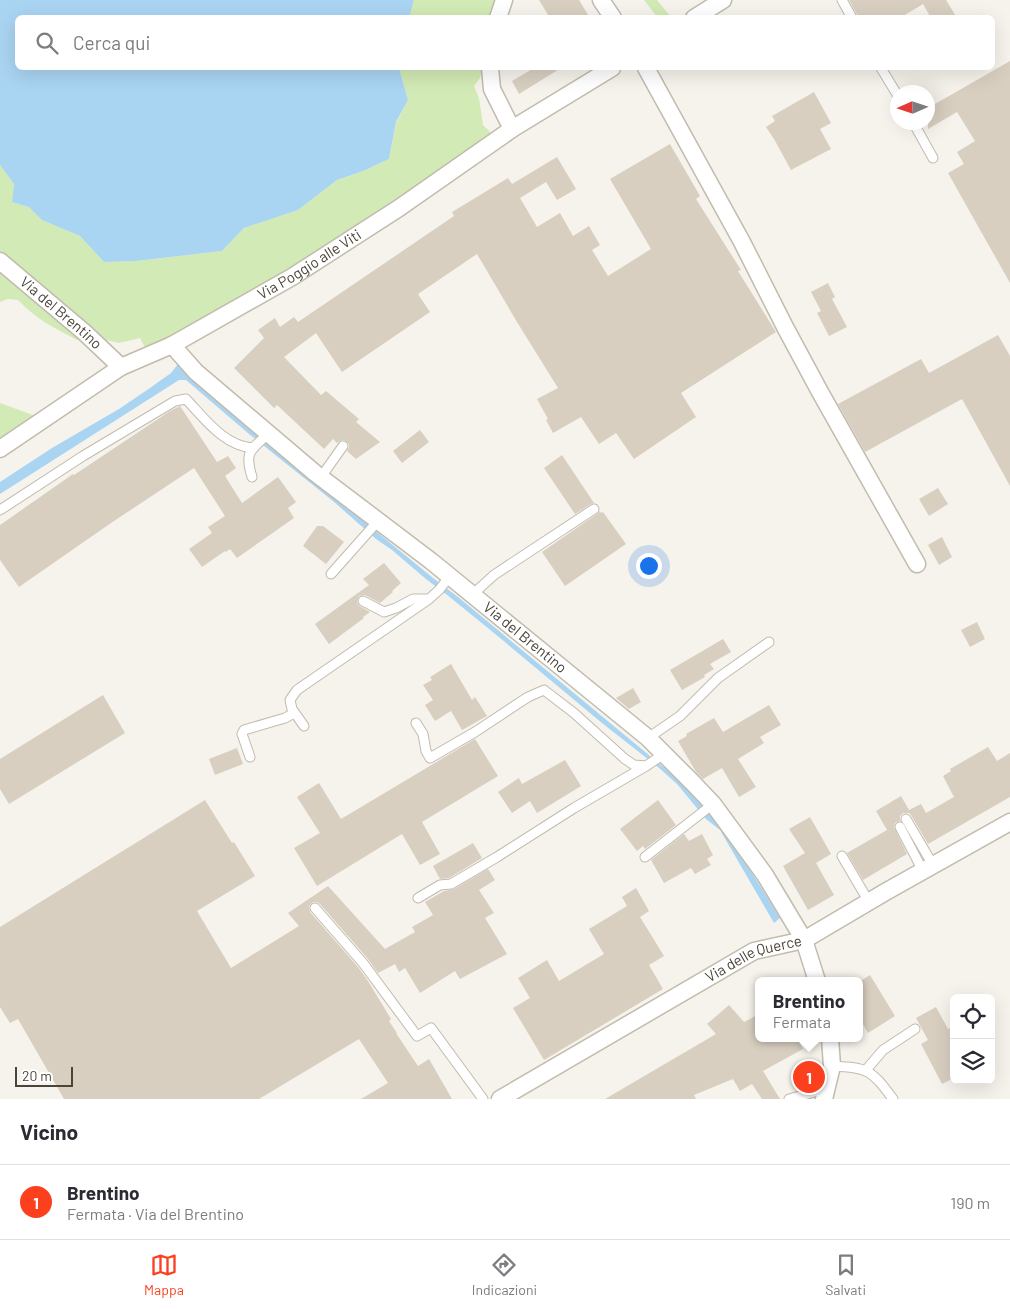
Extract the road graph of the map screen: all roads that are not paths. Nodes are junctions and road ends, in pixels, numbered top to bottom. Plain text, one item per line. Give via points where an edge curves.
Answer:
1 (504, 0) edge
2 (601, 0) edge
3 (723, 0) edge
4 (842, 0) edge
5 (499, 15) edge
6 (611, 15) edge
7 (699, 15) edge
8 (850, 15) edge
9 (490, 70) edge
10 (609, 70) edge
11 (647, 70) edge
12 (882, 70) edge
13 (891, 85) edge
14 (512, 128) junction
15 (917, 130) edge
16 (933, 158) dead end
17 (0, 261) edge
18 (172, 344) junction
19 (121, 367) junction
20 (268, 434) junction
21 (343, 446) dead end
22 (253, 448) junction
23 (0, 449) edge
24 (252, 477) dead end
25 (321, 478) junction
26 (594, 508) dead end
27 (0, 510) edge
28 (378, 521) junction
29 (917, 564) dead end
30 (331, 574) dead end
31 (450, 576) junction
32 (472, 595) junction
33 (429, 599) junction
34 (364, 601) dead end
35 (770, 642) dead end
36 (294, 713) junction
37 (416, 723) dead end
38 (304, 726) dead end
39 (648, 738) junction
40 (664, 754) junction
41 (250, 757) dead end
42 (646, 766) junction
43 (713, 804) junction
44 (906, 819) dead end
45 (1010, 822) edge
46 (900, 828) dead end
47 (842, 856) dead end
48 (646, 857) dead end
49 (928, 868) junction
50 (418, 898) dead end
51 (869, 902) junction
52 (315, 908) dead end
53 (804, 940) junction
54 (816, 977) edge
55 (915, 1029) dead end
56 (830, 1042) edge
57 (832, 1066) junction
58 (866, 1070) junction
59 (825, 1093) edge
60 (483, 1099) edge
61 (500, 1099) edge
62 (789, 1099) edge
63 (893, 1099) edge

1 - 5 street
2 - 6 street
3 - 7 street
4 - 8 lane
9 - 14 street via 492,89
10 - 14 street, Via Poggio alle Viti
11 - 29 street
12 - 13 lane
14 - 18 street, Via Poggio alle Viti via 399,208 292,277
15 - 16 lane
17 - 19 street, Via del Brentino
18 - 19 street, Via Poggio alle Viti
18 - 20 street, Via del Brentino via 196,372
19 - 23 street, Via Poggio alle Viti
20 - 22 lane
20 - 25 street, Via del Brentino
21 - 25 lane
22 - 24 lane via 248,464
22 - 27 lane via 243,447 217,432 186,399 175,400
25 - 28 street, Via del Brentino
26 - 32 lane via 494,575
28 - 30 lane
28 - 31 street, Via del Brentino
31 - 32 street, Via del Brentino
31 - 33 lane
32 - 39 street, Via del Brentino
33 - 34 lane via 413,599 384,612
33 - 36 lane via 297,690 290,700
35 - 39 lane via 718,678 680,716
36 - 38 lane
36 - 41 lane via 244,730 242,734
37 - 42 lane via 430,758 544,690 625,759 634,765
39 - 40 street, Via del Brentino
40 - 42 lane
40 - 43 street, Via del Brentino
42 - 50 lane via 451,884 440,885
43 - 48 lane
43 - 53 street, Via del Brentino via 765,875
44 - 49 lane
45 - 49 street, Via delle Querce
46 - 49 lane
47 - 51 lane
49 - 51 street, Via delle Querce
51 - 53 street, Via delle Querce
52 - 60 lane via 363,963 417,1036 431,1028
53 - 54 street, Via del Brentino
53 - 61 street, Via delle Querce via 754,951
55 - 58 lane via 883,1050
56 - 57 street
57 - 58 lane
57 - 59 street
58 - 63 lane via 881,1082
59 - 62 lane

